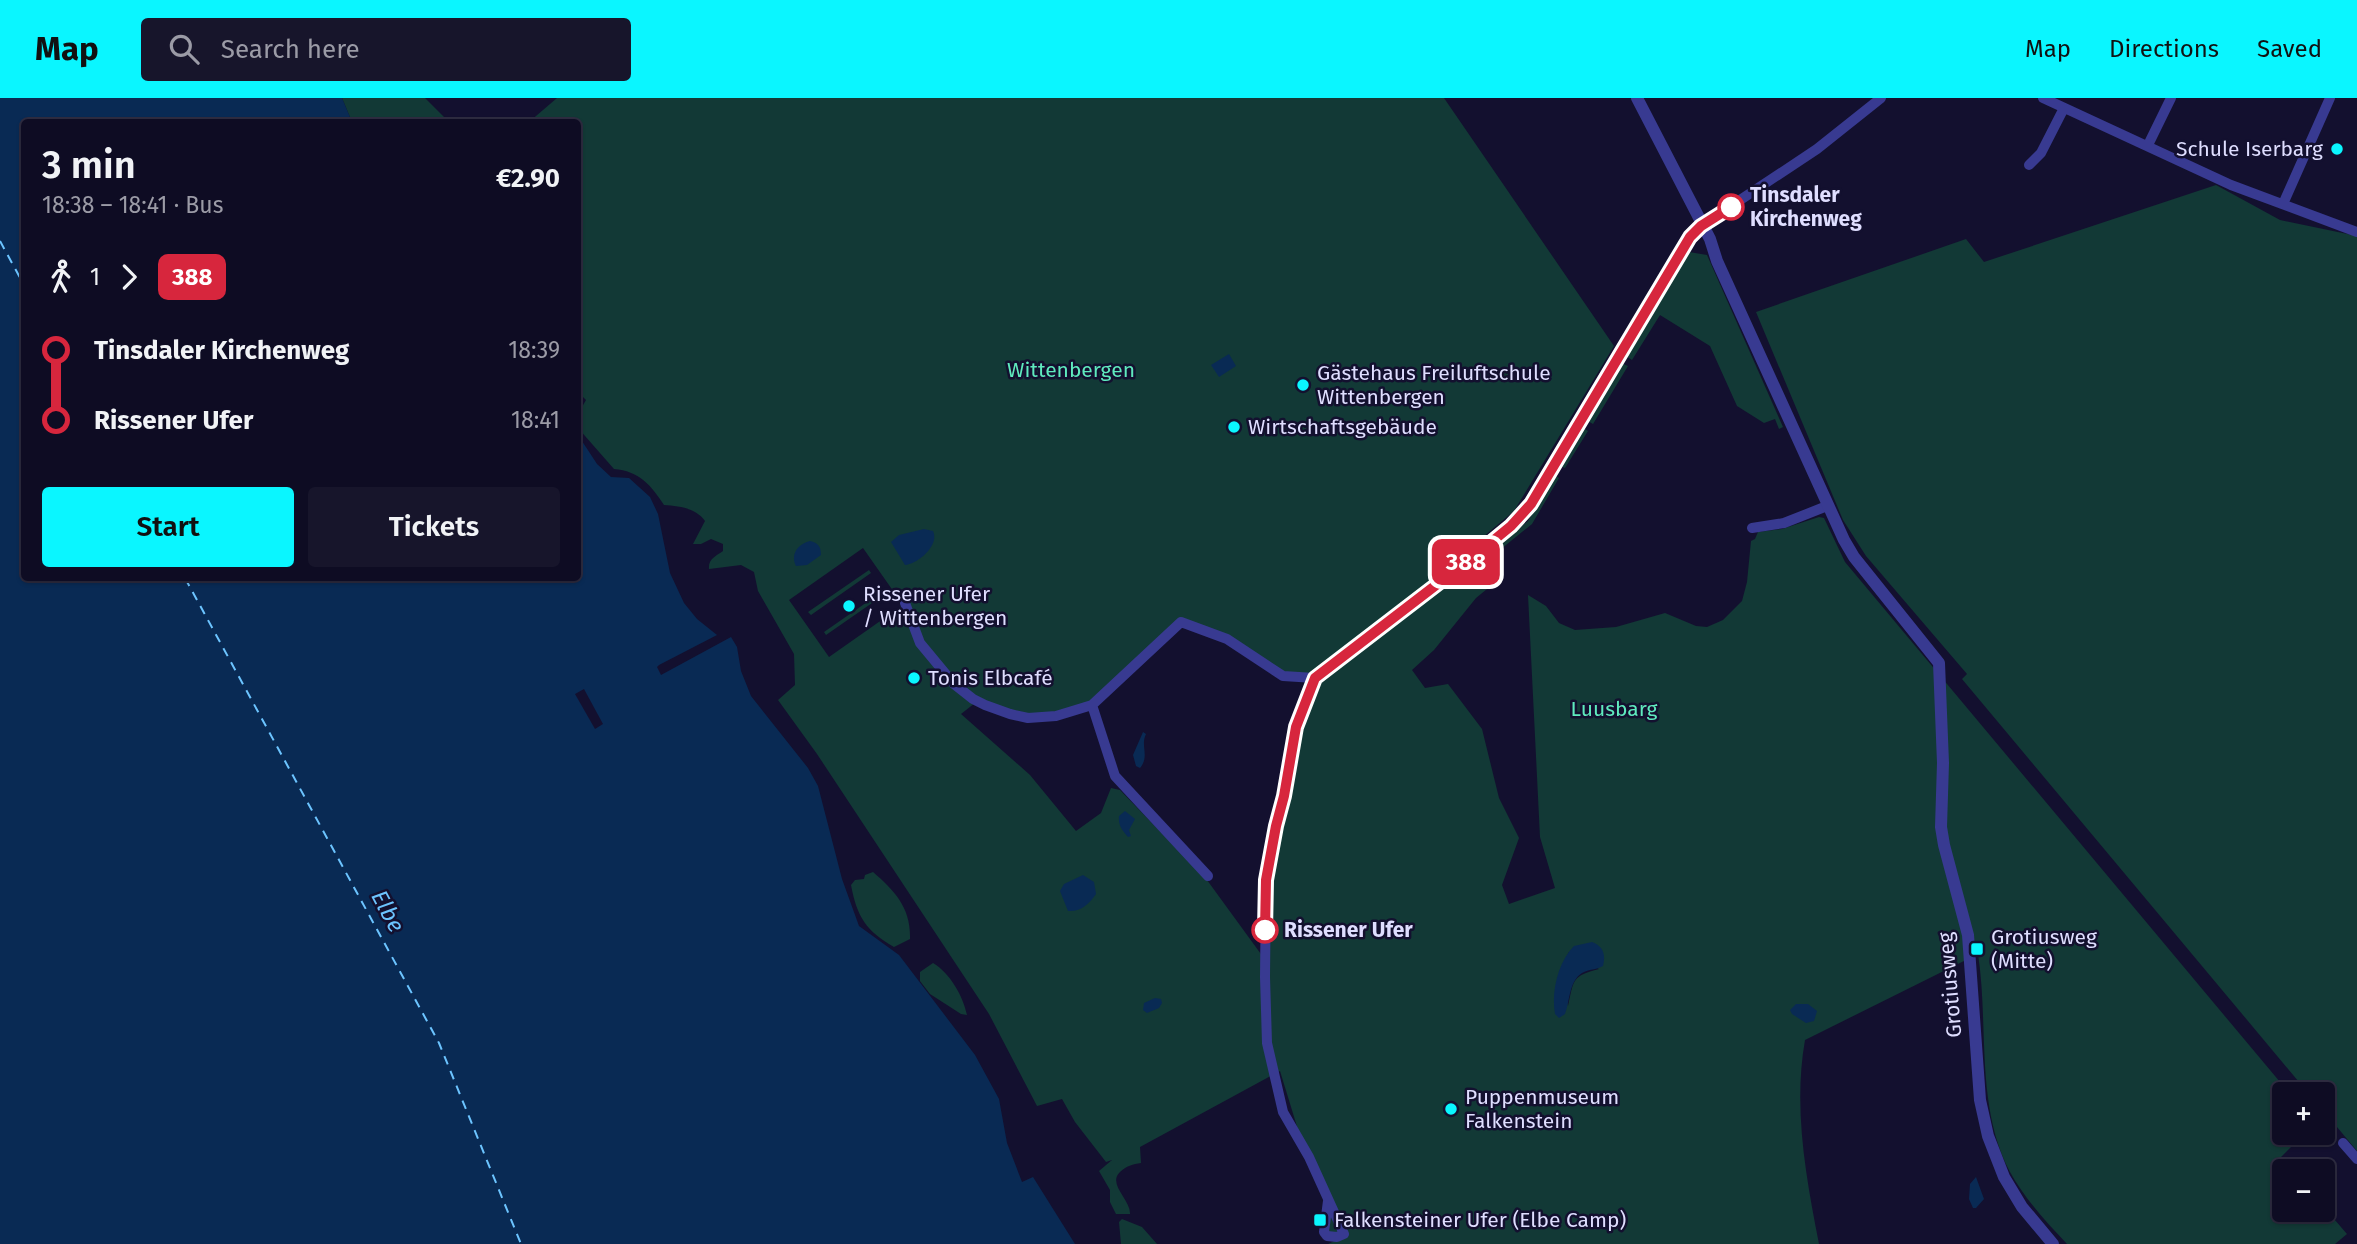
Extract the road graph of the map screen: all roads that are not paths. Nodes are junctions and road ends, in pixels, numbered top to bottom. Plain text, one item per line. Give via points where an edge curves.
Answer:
1 (1637, 98) edge
2 (1881, 98) edge
3 (2043, 98) edge
4 (2171, 98) edge
5 (2330, 98) edge
6 (2064, 108) junction
7 (2148, 145) junction
8 (2029, 165) dead end
9 (2283, 204) junction
10 (1701, 226) junction
11 (2357, 232) edge
12 (1827, 506) junction
13 (1752, 528) dead end
14 (905, 603) dead end
15 (1315, 678) junction
16 (1092, 705) junction
17 (1208, 876) dead end
18 (2343, 1143) dead end
19 (2357, 1159) edge
20 (1328, 1201) dead end
21 (2053, 1244) edge

1 - 10 street
2 - 10 street via 1816,149
3 - 6 street
4 - 7 street
5 - 9 street
6 - 7 street
6 - 8 street via 2041,153
7 - 9 street
9 - 11 street
10 - 12 street
10 - 15 street via 1690,237 1531,504 1483,549
12 - 13 street via 1784,523
12 - 21 street, Grotiusweg via 1854,557 1939,663 1941,827 1968,935 1980,1100 2004,1177
14 - 16 street via 926,652 973,699 1010,714 1037,718
15 - 16 street via 1283,676 1227,639 1181,622
15 - 20 street via 1296,727 1266,880 1265,976 1268,1048 1283,1112
16 - 17 street via 1115,776
18 - 19 street

